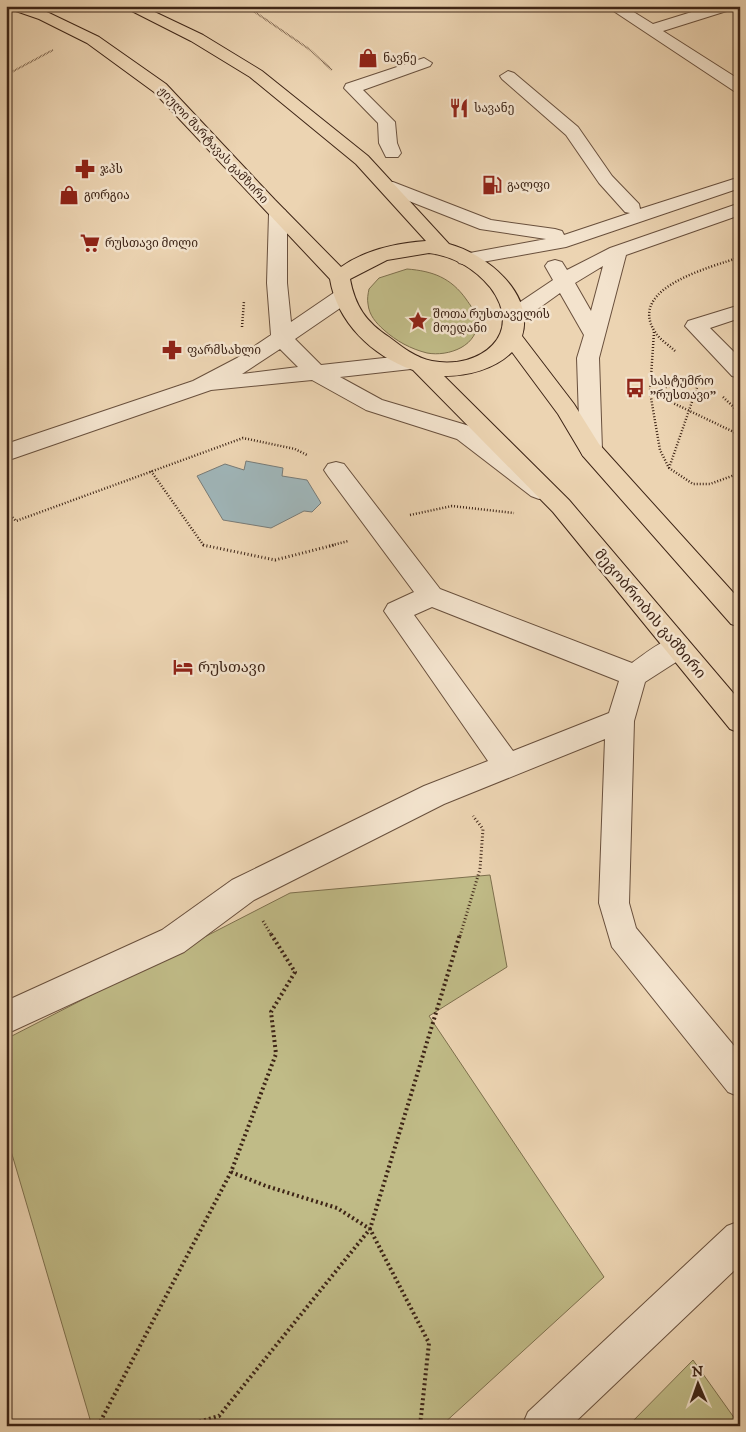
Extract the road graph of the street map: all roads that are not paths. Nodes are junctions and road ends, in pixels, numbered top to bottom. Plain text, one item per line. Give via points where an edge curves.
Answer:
1 (15, 6) edge
2 (129, 6) edge
3 (613, 6) edge
4 (728, 6) edge
5 (651, 30) junction
6 (424, 63) dead end
7 (508, 76) dead end
8 (736, 81) edge
9 (392, 154) dead end
10 (740, 182) edge
11 (387, 186) junction
12 (632, 208) dead end
13 (740, 209) edge
14 (278, 214) junction
15 (526, 232) junction
16 (596, 232) junction
17 (541, 247) junction
18 (444, 250) junction
19 (617, 252) junction
20 (466, 259) junction
21 (564, 280) junction
22 (341, 287) junction
23 (740, 311) edge
24 (514, 316) junction
25 (593, 334) junction
26 (282, 338) junction
27 (513, 339) junction
28 (416, 364) junction
29 (740, 371) edge
30 (317, 374) junction
31 (202, 386) junction
32 (591, 450) junction
33 (6, 453) edge
34 (336, 470) road end
35 (560, 506) junction
36 (431, 596) junction
37 (740, 617) edge
38 (678, 647) junction
39 (634, 675) junction
40 (620, 721) junction
41 (740, 721) edge
42 (508, 766) junction
43 (6, 1018) edge
44 (740, 1080) edge
45 (740, 1239) edge
46 (542, 1426) edge

1 - 14 main road, ჟიული შარტავას გამზირი via 93,40 160,88
2 - 11 main road via 197,38 256,74 341,142
3 - 5 street
4 - 5 street
5 - 8 street
6 - 9 street via 352,88 386,122
7 - 12 street via 576,136 606,179
10 - 16 street
11 - 15 street via 487,225
11 - 18 main road
13 - 19 street
14 - 22 main road
14 - 26 street via 277,283
15 - 16 street via 553,235
15 - 17 street
16 - 17 street
17 - 20 street
17 - 21 street
18 - 20 main road
18 - 22 main road via 425,248 386,253 352,266
19 - 21 street
19 - 25 street
20 - 24 main road via 490,275 505,291
21 - 24 street
21 - 25 street
22 - 26 street
22 - 28 main road via 354,319 367,333
23 - 29 street via 695,326
24 - 27 main road
25 - 32 street via 588,358
26 - 30 street
26 - 31 street
27 - 28 main road via 498,353 478,364 454,371
27 - 32 main road via 566,409
28 - 30 street
28 - 35 main road
30 - 31 street
30 - 35 street via 374,405 465,433
31 - 33 street
32 - 37 main road
34 - 36 street
35 - 38 main road, მეგობრობის გამზირი
36 - 39 street
36 - 42 street via 397,611
38 - 39 street
38 - 41 main road, მეგობრობის გამზირი
39 - 40 street
40 - 42 street
40 - 44 street via 614,903 623,936
42 - 43 street via 451,788 243,890 172,941
45 - 46 street

